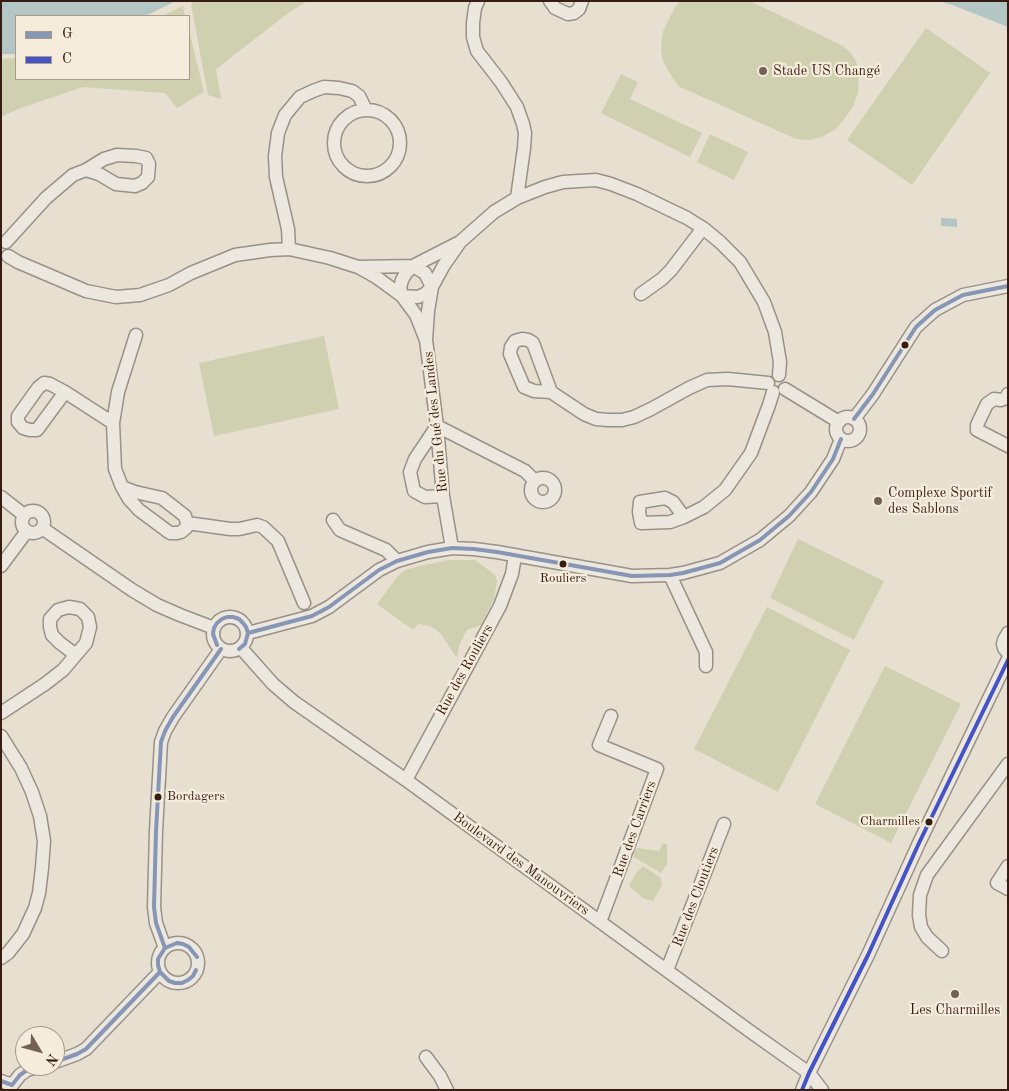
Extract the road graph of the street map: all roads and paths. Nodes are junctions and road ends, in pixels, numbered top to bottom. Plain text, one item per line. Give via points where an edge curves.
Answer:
1 (478, 1) edge
2 (550, 1) edge
3 (582, 1) edge
4 (366, 110) junction
5 (86, 170) dead end
6 (517, 198) junction
7 (704, 228) junction
8 (4, 241) edge
9 (460, 242) junction
10 (289, 249) junction
11 (5, 258) edge
12 (358, 266) junction
13 (413, 266) junction
14 (1008, 286) edge
15 (432, 287) junction
16 (641, 294) dead end
17 (402, 296) junction
18 (136, 335) dead end
19 (426, 340) junction
20 (775, 388) junction
21 (65, 392) dead end
22 (551, 392) dead end
23 (1008, 394) edge
24 (854, 419) junction
25 (839, 422) junction
26 (113, 423) junction
27 (436, 426) junction
28 (841, 439) junction
29 (1008, 446) edge
30 (439, 455) junction
31 (415, 459) junction
32 (535, 481) dead end
33 (122, 487) junction
34 (443, 496) junction
35 (1, 497) edge
36 (24, 515) junction
37 (684, 517) dead end
38 (333, 520) dead end
39 (187, 523) junction
40 (42, 528) junction
41 (27, 531) junction
42 (452, 548) junction
43 (515, 556) junction
44 (397, 561) junction
45 (1, 566) edge
46 (670, 575) junction
47 (304, 603) dead end
48 (214, 628) junction
49 (248, 633) junction
50 (1008, 633) edge
51 (221, 648) junction
52 (241, 648) junction
53 (1008, 653) edge
54 (76, 655) dead end
55 (1008, 659) edge
56 (706, 666) dead end
57 (1, 713) edge
58 (611, 716) dead end
59 (1, 736) edge
60 (1008, 764) edge
61 (406, 780) junction
62 (724, 824) dead end
63 (1008, 866) edge
64 (1008, 889) edge
65 (600, 922) junction
66 (165, 948) junction
67 (942, 951) dead end
68 (1, 958) edge
69 (667, 970) junction
70 (160, 972) junction
71 (426, 1056) dead end
72 (65, 1058) edge
73 (809, 1072) junction
74 (19, 1076) edge
75 (9, 1086) edge
76 (447, 1090) edge
77 (802, 1090) edge
78 (822, 1090) edge

1 - 6 street via 473,23 476,51 501,82 524,124
2 - 3 street via 555,8 568,14 579,9
4 - 4 street via 389,118 400,140 399,152 393,163 373,176 360,176 340,163 333,140 344,118
4 - 10 street via 360,96 352,91 324,87 300,97 284,115 275,156
5 - 8 street via 72,175
6 - 7 street via 563,182 596,180 637,194
6 - 9 street via 494,212
7 - 16 street via 671,270
7 - 20 street via 740,262 764,302 775,332 779,374 787,383
8 - 11 street via 10,249
9 - 13 street
9 - 15 street
10 - 11 street via 235,255 169,285 140,295 116,297 86,291
10 - 12 street
12 - 13 street
12 - 17 street, Rue du Gué des Landes
13 - 15 street via 425,273
13 - 17 street via 402,280
14 - 24 street via 963,295 935,310 916,327
15 - 17 street via 418,297
15 - 19 street
17 - 19 street, Rue du Gué des Landes via 416,315
18 - 26 street via 118,392
19 - 27 street, Rue du Gué des Landes
20 - 22 street via 728,379 707,380 652,409 622,420 584,414
20 - 25 street
20 - 37 street via 751,453 725,490 704,507
21 - 26 street
23 - 29 street via 1006,398 994,399 988,404 977,430
24 - 25 street via 846,418
24 - 28 street via 860,432 853,440
25 - 28 street via 837,433
26 - 33 street via 115,469
27 - 30 street, Rue du Gué des Landes
27 - 31 street
27 - 32 street via 526,471
28 - 46 street via 833,459 811,492 760,540 720,563
30 - 31 street via 423,455
30 - 34 street, Rue du Gué des Landes
31 - 34 street via 410,472 414,491 425,497
33 - 39 street via 162,498 185,516
33 - 39 street via 138,510 170,533 181,532
34 - 42 street, Rue du Gué des Landes
35 - 36 street
36 - 40 street via 30,511 40,513 44,522
36 - 41 street via 22,522
38 - 44 street via 340,530 386,550
39 - 47 street via 230,529 263,527 278,541
40 - 41 street via 33,533
40 - 48 street via 157,605
41 - 45 street
42 - 43 street
42 - 44 street
43 - 46 street via 632,576
43 - 61 street, Rue des Rouliers via 500,606
44 - 49 street via 379,570 329,608 312,616
46 - 56 street via 706,652
48 - 49 street via 222,619 233,617 243,622
48 - 51 street via 214,639
49 - 52 street
50 - 53 street via 1003,644
51 - 52 street via 231,651
51 - 66 street via 165,731 161,742 154,907
52 - 61 street, Boulevard des Manouvriers via 294,702
54 - 57 street via 45,684
55 - 73 street
58 - 65 street, Rue des Carriers via 599,745 657,769
59 - 68 street via 32,792 44,841 35,908 22,934
60 - 67 street via 927,876 920,895 921,927
61 - 65 street, Boulevard des Manouvriers
62 - 69 street, Rue des Cloutiers
63 - 64 street via 998,883
65 - 69 street, Boulevard des Manouvriers
66 - 70 street via 158,959
66 - 70 street via 177,943 189,947 197,958 196,970 182,983 169,981
69 - 73 street, Boulevard des Manouvriers
70 - 72 street via 86,1048
71 - 76 street
73 - 77 street
73 - 78 street
74 - 75 street

